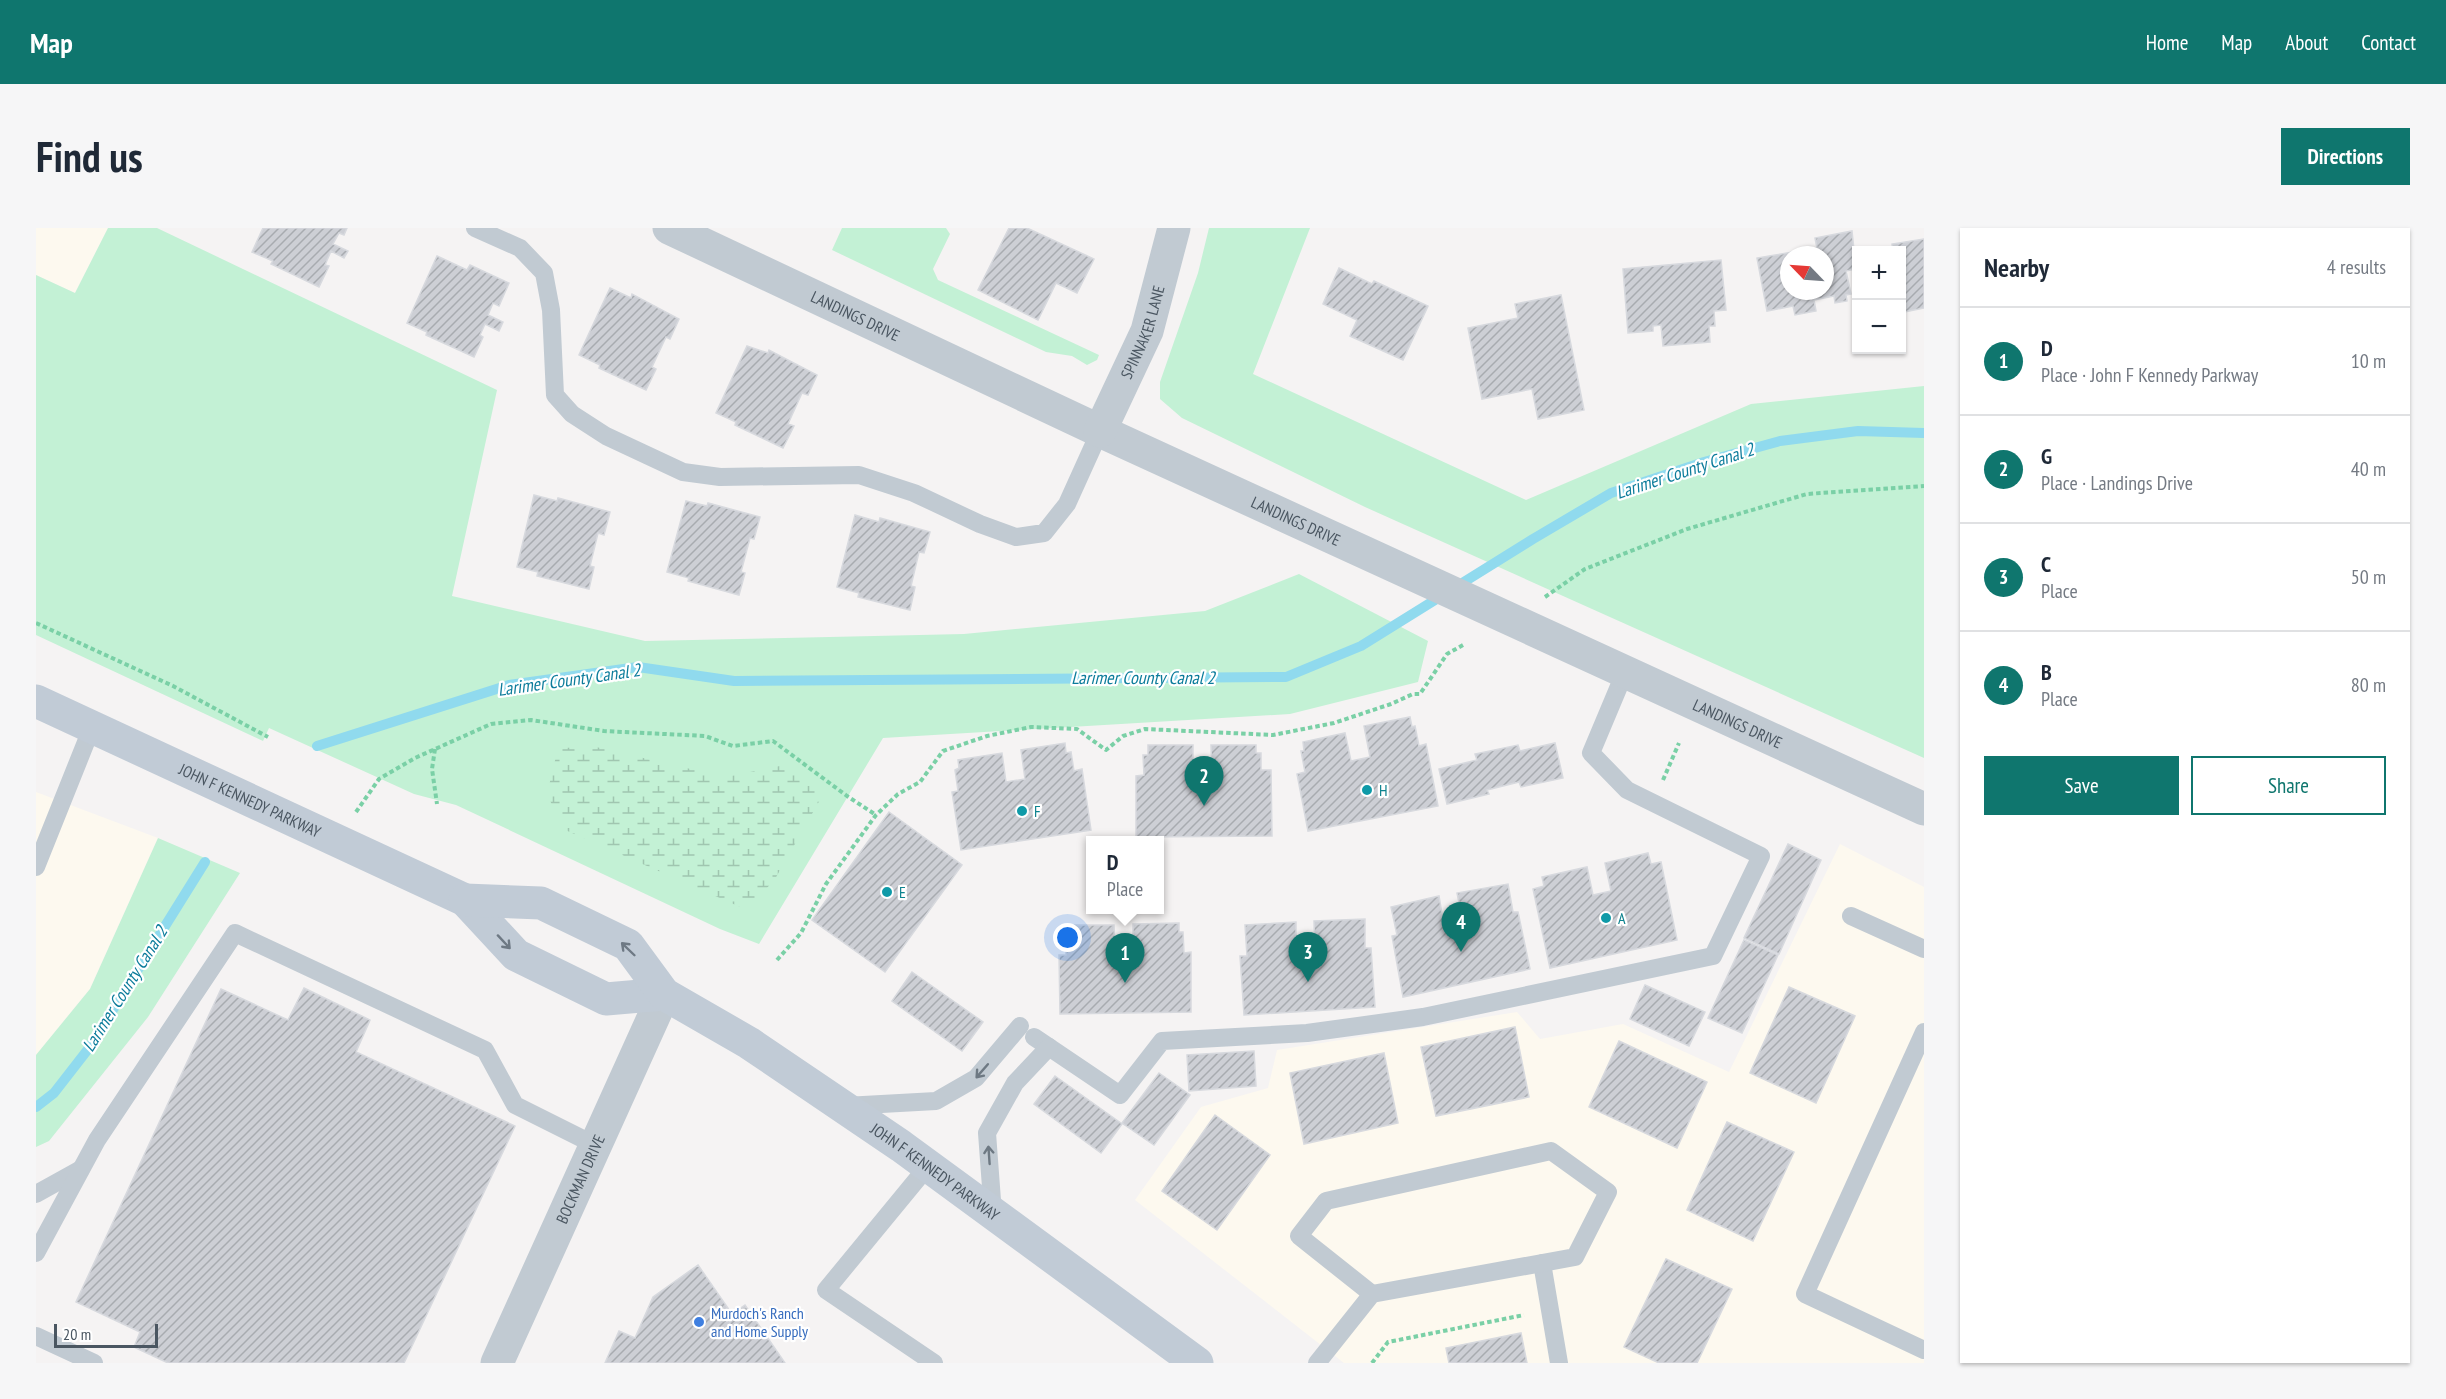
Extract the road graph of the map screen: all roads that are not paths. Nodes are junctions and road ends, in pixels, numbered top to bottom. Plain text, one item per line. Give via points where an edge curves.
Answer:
1 (475, 228) edge
2 (669, 228) edge
3 (1174, 228) edge
4 (1100, 431) junction
5 (1625, 672) junction
6 (36, 701) edge
7 (92, 727) junction
8 (1924, 809) edge
9 (36, 867) edge
10 (465, 900) junction
11 (1851, 916) dead end
12 (1924, 949) edge
13 (664, 994) junction
14 (1924, 1032) edge
15 (1034, 1037) junction
16 (842, 1106) junction
17 (597, 1146) junction
18 (928, 1166) junction
19 (81, 1169) junction
20 (36, 1194) edge
21 (993, 1214) junction
22 (36, 1253) edge
23 (1542, 1263) junction
24 (1372, 1294) junction
25 (36, 1336) edge
26 (1924, 1350) edge
27 (94, 1363) edge
28 (497, 1363) edge
29 (934, 1363) edge
30 (1197, 1363) edge
31 (1317, 1363) edge
32 (1559, 1363) edge

1 - 4 lane via 520,248 544,273 551,310 555,394 572,414 606,436 683,472 720,477 859,475 914,493 1016,537 1044,533 1068,504
2 - 4 street, LANDINGS DRIVE
3 - 4 street, SPINNAKER LANE via 1147,331
4 - 5 street, LANDINGS DRIVE
5 - 8 street, LANDINGS DRIVE
5 - 15 lane via 1592,753 1627,789 1761,856 1713,956 1423,1017 1307,1033 1162,1041 1120,1095
6 - 7 street, JOHN F KENNEDY PARKWAY
7 - 9 lane
7 - 10 street, JOHN F KENNEDY PARKWAY
10 -> 13 street, JOHN F KENNEDY PARKWAY via 516,955 606,999
13 -> 10 street, JOHN F KENNEDY PARKWAY via 628,945 541,903
11 - 12 lane
13 - 16 street, JOHN F KENNEDY PARKWAY via 749,1043
13 - 17 street, BOCKMAN DRIVE
14 - 26 lane via 1805,1294
15 -> 16 lane via 936,1101
21 -> 15 lane via 987,1133 1015,1083
16 - 18 street, JOHN F KENNEDY PARKWAY
17 - 19 lane via 515,1105 485,1050 235,933
17 - 28 street, BOCKMAN DRIVE
18 - 21 street, JOHN F KENNEDY PARKWAY
18 - 29 lane via 826,1290
19 - 20 lane
19 - 22 lane
21 - 30 street, JOHN F KENNEDY PARKWAY
23 - 24 lane
23 - 24 lane via 1575,1257 1608,1192 1551,1151 1326,1201 1299,1236
23 - 32 lane
24 - 31 lane
25 - 27 lane

